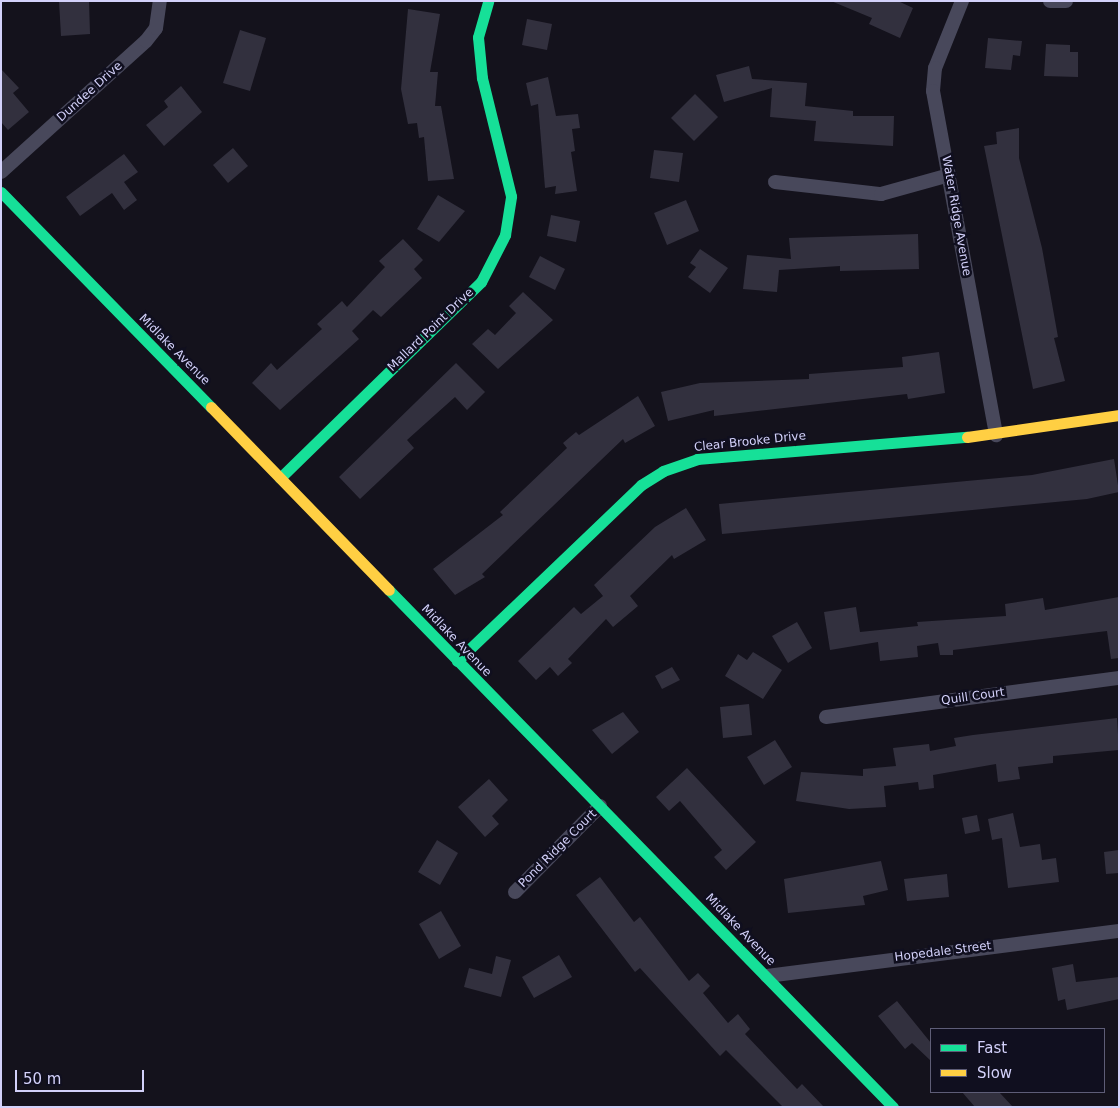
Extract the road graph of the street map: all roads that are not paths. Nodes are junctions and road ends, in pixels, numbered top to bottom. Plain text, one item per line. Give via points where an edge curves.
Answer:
1 (160, 1) edge
2 (488, 1) edge
3 (962, 1) edge
4 (1050, 1) edge
5 (1066, 1) edge
6 (1, 172) edge
7 (948, 175) junction
8 (775, 182) dead end
9 (1, 192) edge
10 (1119, 415) edge
11 (996, 435) junction
12 (280, 478) junction
13 (456, 660) junction
14 (1119, 678) edge
15 (826, 717) dead end
16 (600, 806) junction
17 (515, 892) dead end
18 (1119, 932) edge
19 (767, 976) junction
20 (894, 1107) edge

1 - 6 street, Dundee Drive via 156,28 146,41
2 - 12 street, Mallard Point Drive via 478,37 482,78 511,196 505,235 481,282
3 - 7 street, Water Ridge Avenue via 935,68 933,92
4 - 5 street
7 - 8 street via 880,194
7 - 11 street, Water Ridge Avenue
9 - 12 street, Midlake Avenue
10 - 11 street, Clear Brooke Drive
11 - 13 street, Clear Brooke Drive via 697,459 662,471 641,485
12 - 13 street, Midlake Avenue
13 - 16 street, Midlake Avenue
14 - 15 street, Quill Court
16 - 17 street, Pond Ridge Court
16 - 19 street, Midlake Avenue
18 - 19 street, Hopedale Street
19 - 20 street, Midlake Avenue

